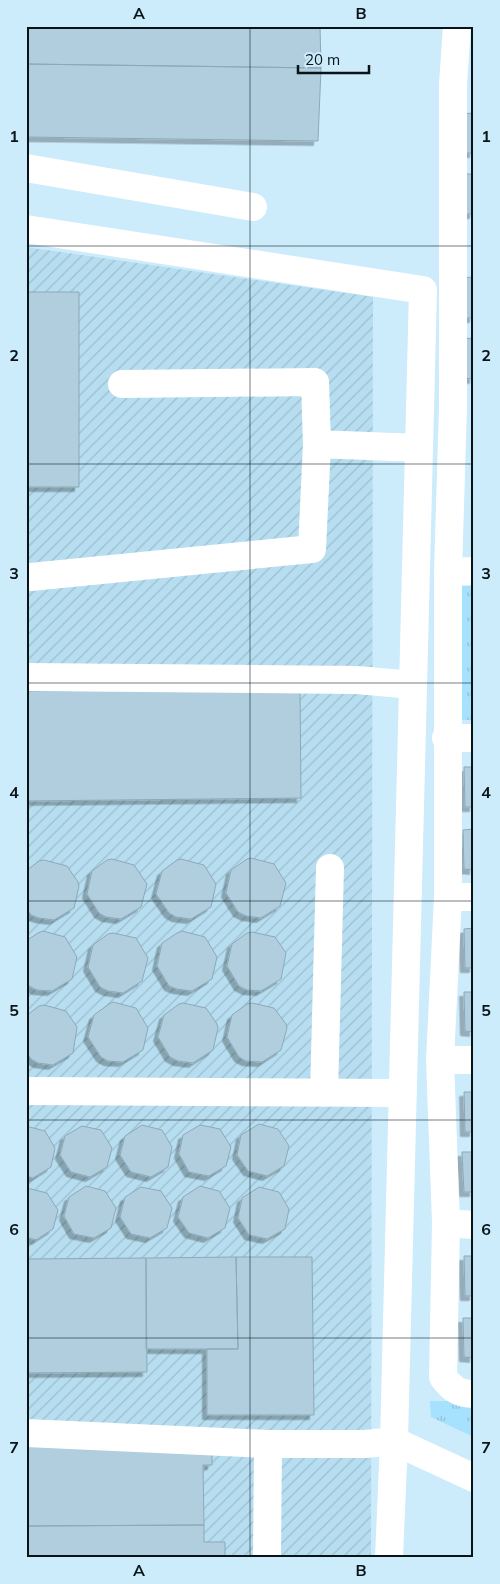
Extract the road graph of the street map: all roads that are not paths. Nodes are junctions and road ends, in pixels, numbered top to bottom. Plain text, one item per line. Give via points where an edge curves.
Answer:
1 (457, 26) edge
2 (463, 84) edge
3 (26, 168) edge
4 (253, 207) dead end
5 (26, 228) edge
6 (464, 248) edge
7 (122, 384) dead end
8 (463, 408) edge
9 (317, 444) junction
10 (419, 448) junction
11 (461, 572) edge
12 (31, 578) dead end
13 (26, 677) edge
14 (413, 685) junction
15 (446, 738) junction
16 (474, 738) edge
17 (330, 868) dead end
18 (461, 897) edge
19 (440, 1060) junction
20 (474, 1060) edge
21 (26, 1090) edge
22 (403, 1092) junction
23 (324, 1093) junction
24 (446, 1223) junction
25 (474, 1225) edge
26 (474, 1394) edge
27 (26, 1433) edge
28 (394, 1441) junction
29 (268, 1444) junction
30 (474, 1478) edge
31 (267, 1558) edge
32 (389, 1558) edge

1 - 2 street
2 - 6 street
3 - 4 street
5 - 10 street via 423,290
6 - 8 street
7 - 9 street via 316,382
8 - 11 street
9 - 10 street
9 - 12 street via 312,549
10 - 14 street
11 - 15 street
13 - 14 street via 357,680
14 - 22 street
15 - 16 street
15 - 18 street
17 - 23 street
18 - 19 street
19 - 20 street
19 - 24 street
21 - 23 street
22 - 23 street
22 - 28 street
24 - 25 street
24 - 26 street via 443,1377 462,1394
27 - 29 street
28 - 29 street
28 - 30 street
28 - 32 street
29 - 31 street

